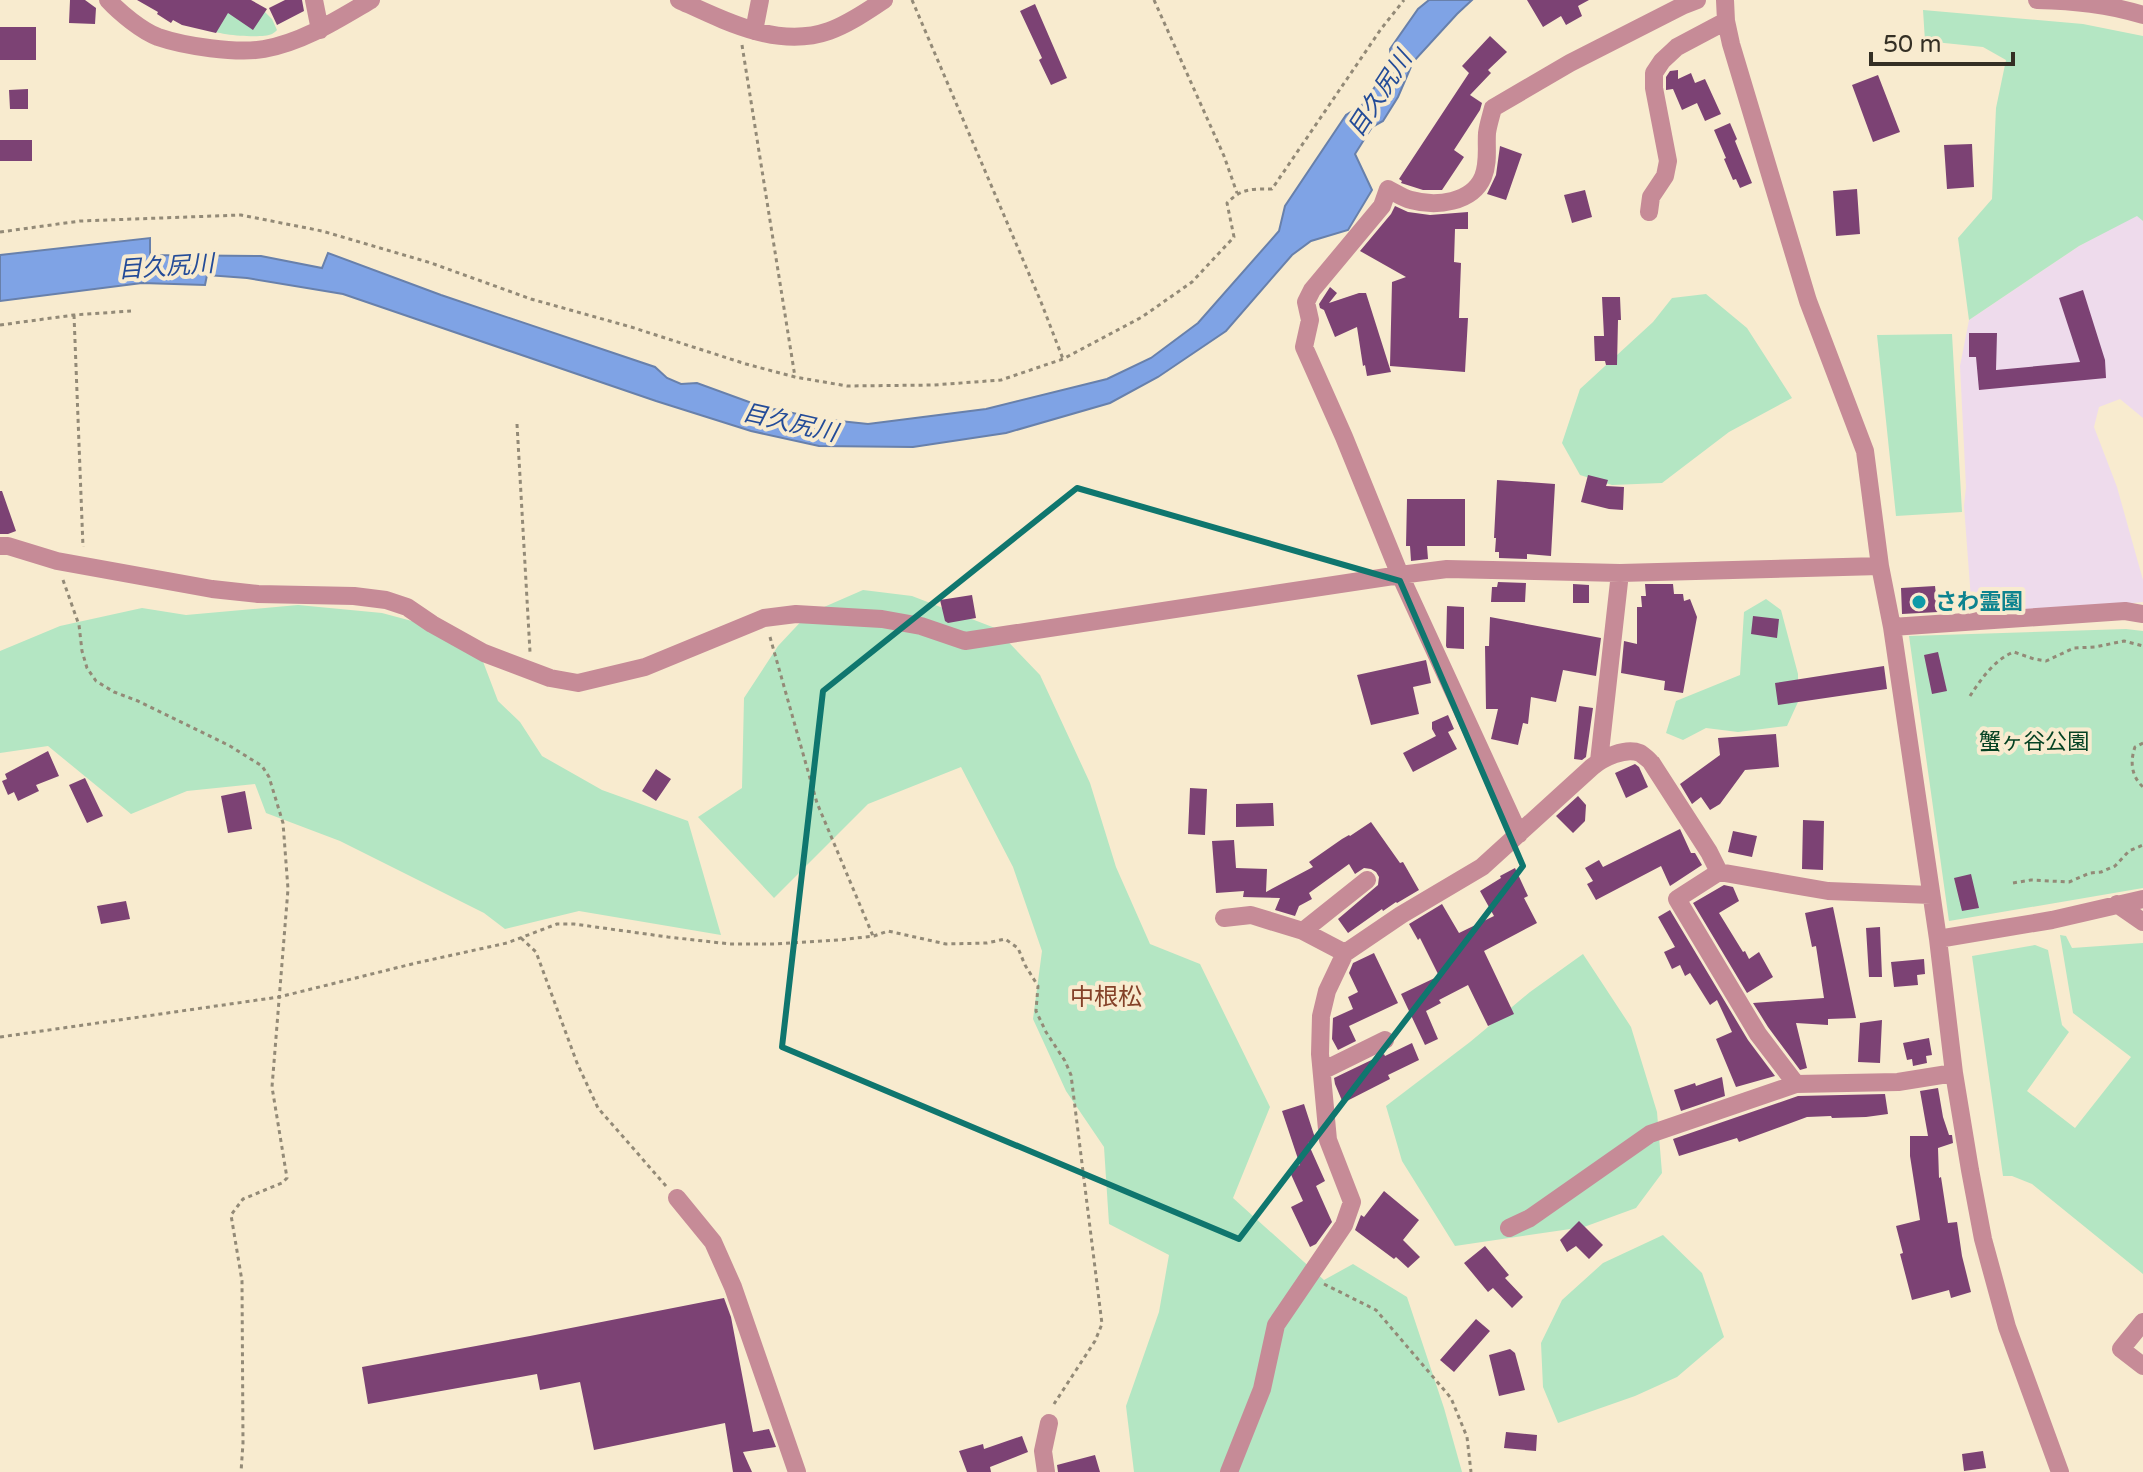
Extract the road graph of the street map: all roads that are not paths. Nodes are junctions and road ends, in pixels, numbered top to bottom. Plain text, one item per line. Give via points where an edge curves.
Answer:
1 (108, 0) edge
2 (314, 0) edge
3 (371, 0) edge
4 (679, 0) edge
5 (760, 0) edge
6 (884, 0) edge
7 (1697, 0) edge
8 (1725, 0) edge
9 (2037, 0) edge
10 (2143, 15) edge
11 (1726, 21) junction
12 (748, 29) junction
13 (320, 30) junction
14 (1649, 212) dead end
15 (0, 546) edge
16 (1880, 566) junction
17 (1620, 573) junction
18 (1400, 575) junction
19 (2143, 614) edge
20 (1892, 627) junction
21 (1599, 761) junction
22 (1519, 834) junction
23 (1719, 872) junction
24 (1367, 880) dead end
25 (1931, 895) junction
26 (2143, 899) edge
27 (2117, 904) junction
28 (1224, 918) dead end
29 (2143, 922) edge
30 (1303, 931) junction
31 (1938, 939) junction
32 (1345, 953) junction
33 (1385, 1040) dead end
34 (1322, 1071) junction
35 (1954, 1073) junction
36 (1796, 1084) junction
37 (677, 1198) road end
38 (1509, 1228) dead end
39 (2143, 1322) edge
40 (2143, 1366) edge
41 (1049, 1423) road end
42 (797, 1472) edge
43 (1046, 1472) edge
44 (1229, 1472) edge
45 (2060, 1472) edge

1 - 13 street via 157,36 201,46 262,50
2 - 13 street
3 - 13 street
4 - 12 street
5 - 12 street
6 - 12 street via 829,31 792,38
7 - 18 street via 1493,108 1488,158 1482,179 1468,196 1430,203 1388,189 1382,206 1312,290 1306,302 1310,320 1304,347
8 - 11 street
9 - 10 street via 2115,6
11 - 14 street via 1677,47 1654,73 1668,161
11 - 16 street via 1808,301 1865,451
15 - 18 street via 212,589 386,600 484,653 578,683 645,667 764,618 796,614 882,619 965,641
16 - 17 street
16 - 20 street
17 - 18 street via 1447,569
17 - 21 street
18 - 22 street
19 - 20 street
20 - 25 street
21 - 22 street
21 - 23 street via 1628,752 1651,762
22 - 32 street via 1482,867
23 - 25 street via 1828,891
23 - 36 street via 1677,899 1758,1034
24 - 30 street
25 - 31 street
26 - 27 street
27 - 29 street
27 - 31 street
28 - 30 street via 1251,915
30 - 32 street
31 - 35 street
32 - 34 street via 1321,1016
33 - 34 street
34 - 44 street via 1328,1140 1352,1202 1344,1225 1276,1325 1262,1389
35 - 36 street via 1898,1082
35 - 45 street via 1983,1239 2007,1327
36 - 38 street via 1650,1134
37 - 42 street via 713,1242 733,1287
39 - 40 street via 2121,1349
41 - 43 street via 1043,1451

